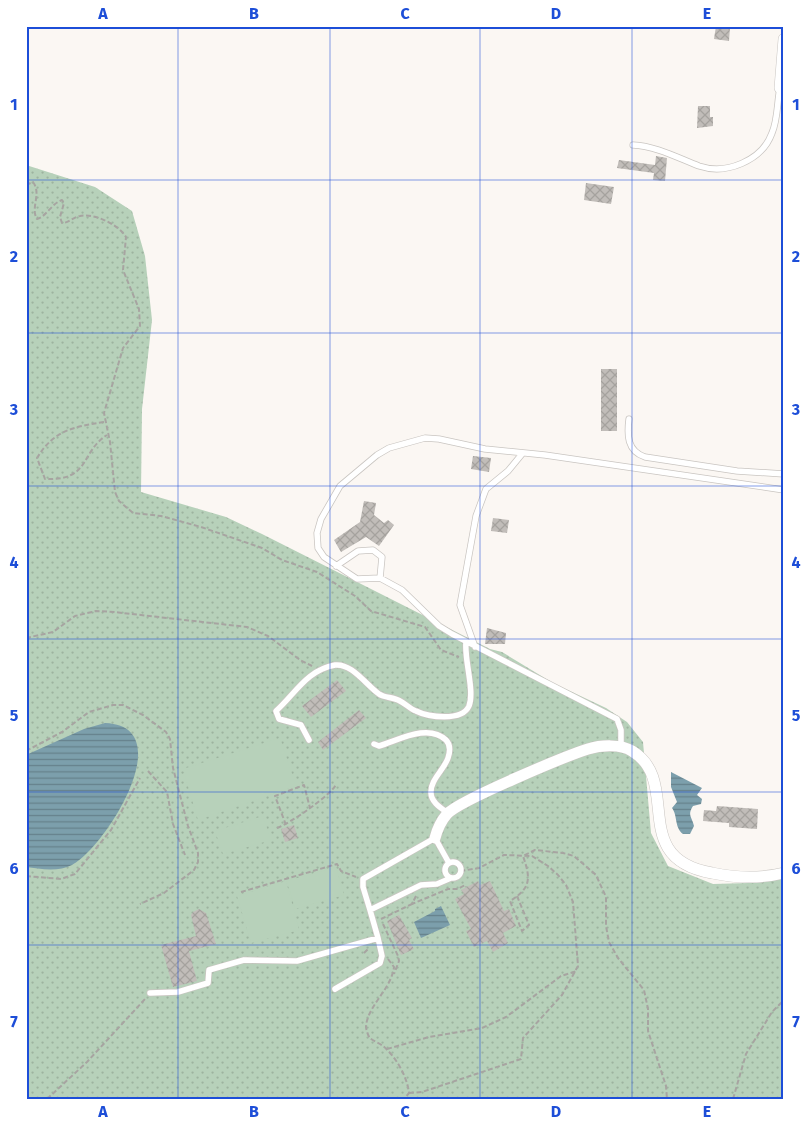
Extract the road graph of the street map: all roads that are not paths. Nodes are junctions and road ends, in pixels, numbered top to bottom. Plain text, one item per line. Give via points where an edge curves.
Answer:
1 (784, 38) edge
2 (782, 88) edge
3 (633, 145) dead end
4 (629, 419) dead end
5 (522, 454) junction
6 (784, 474) edge
7 (784, 490) edge
8 (336, 566) junction
9 (380, 578) junction
10 (466, 642) junction
11 (475, 647) junction
12 (309, 740) dead end
13 (374, 744) dead end
14 (621, 747) junction
15 (448, 813) junction
16 (435, 838) junction
17 (449, 863) junction
18 (784, 873) edge
19 (451, 878) junction
20 (370, 910) junction
21 (378, 938) junction
22 (335, 989) dead end
23 (150, 993) road end

1 - 2 street
2 - 3 lane via 772,135 759,153 737,165 710,168 652,148
4 - 6 lane via 628,442 640,455 737,471
5 - 7 lane
5 - 8 lane via 425,438 389,448 377,455 340,486 321,519 317,533 318,548
5 - 11 lane via 508,472 486,489 476,516 460,605
8 - 9 lane via 357,579
8 - 9 lane via 358,551 373,550 382,557
9 - 10 lane via 402,590 439,626
10 - 11 lane
10 - 12 lane via 470,698 469,707 463,713 450,716 420,713 399,700 384,696 343,666 335,665 300,683 276,711 279,719 300,725
11 - 14 lane via 617,719
13 - 15 lane via 379,746 418,733 446,740 450,749 448,759 430,791 433,800
14 - 15 street via 588,749
14 - 18 street via 637,754 648,769 655,788 662,833 674,857 693,869 739,878
15 - 16 street
16 - 17 lane
16 - 20 lane via 363,880
17 - 19 lane via 445,871
17 - 19 lane via 458,865 461,871 458,877
19 - 20 lane via 437,884 421,885
20 - 21 lane
21 - 22 lane via 382,955 380,963
21 - 23 lane via 297,961 244,960 209,970 208,983 178,992

